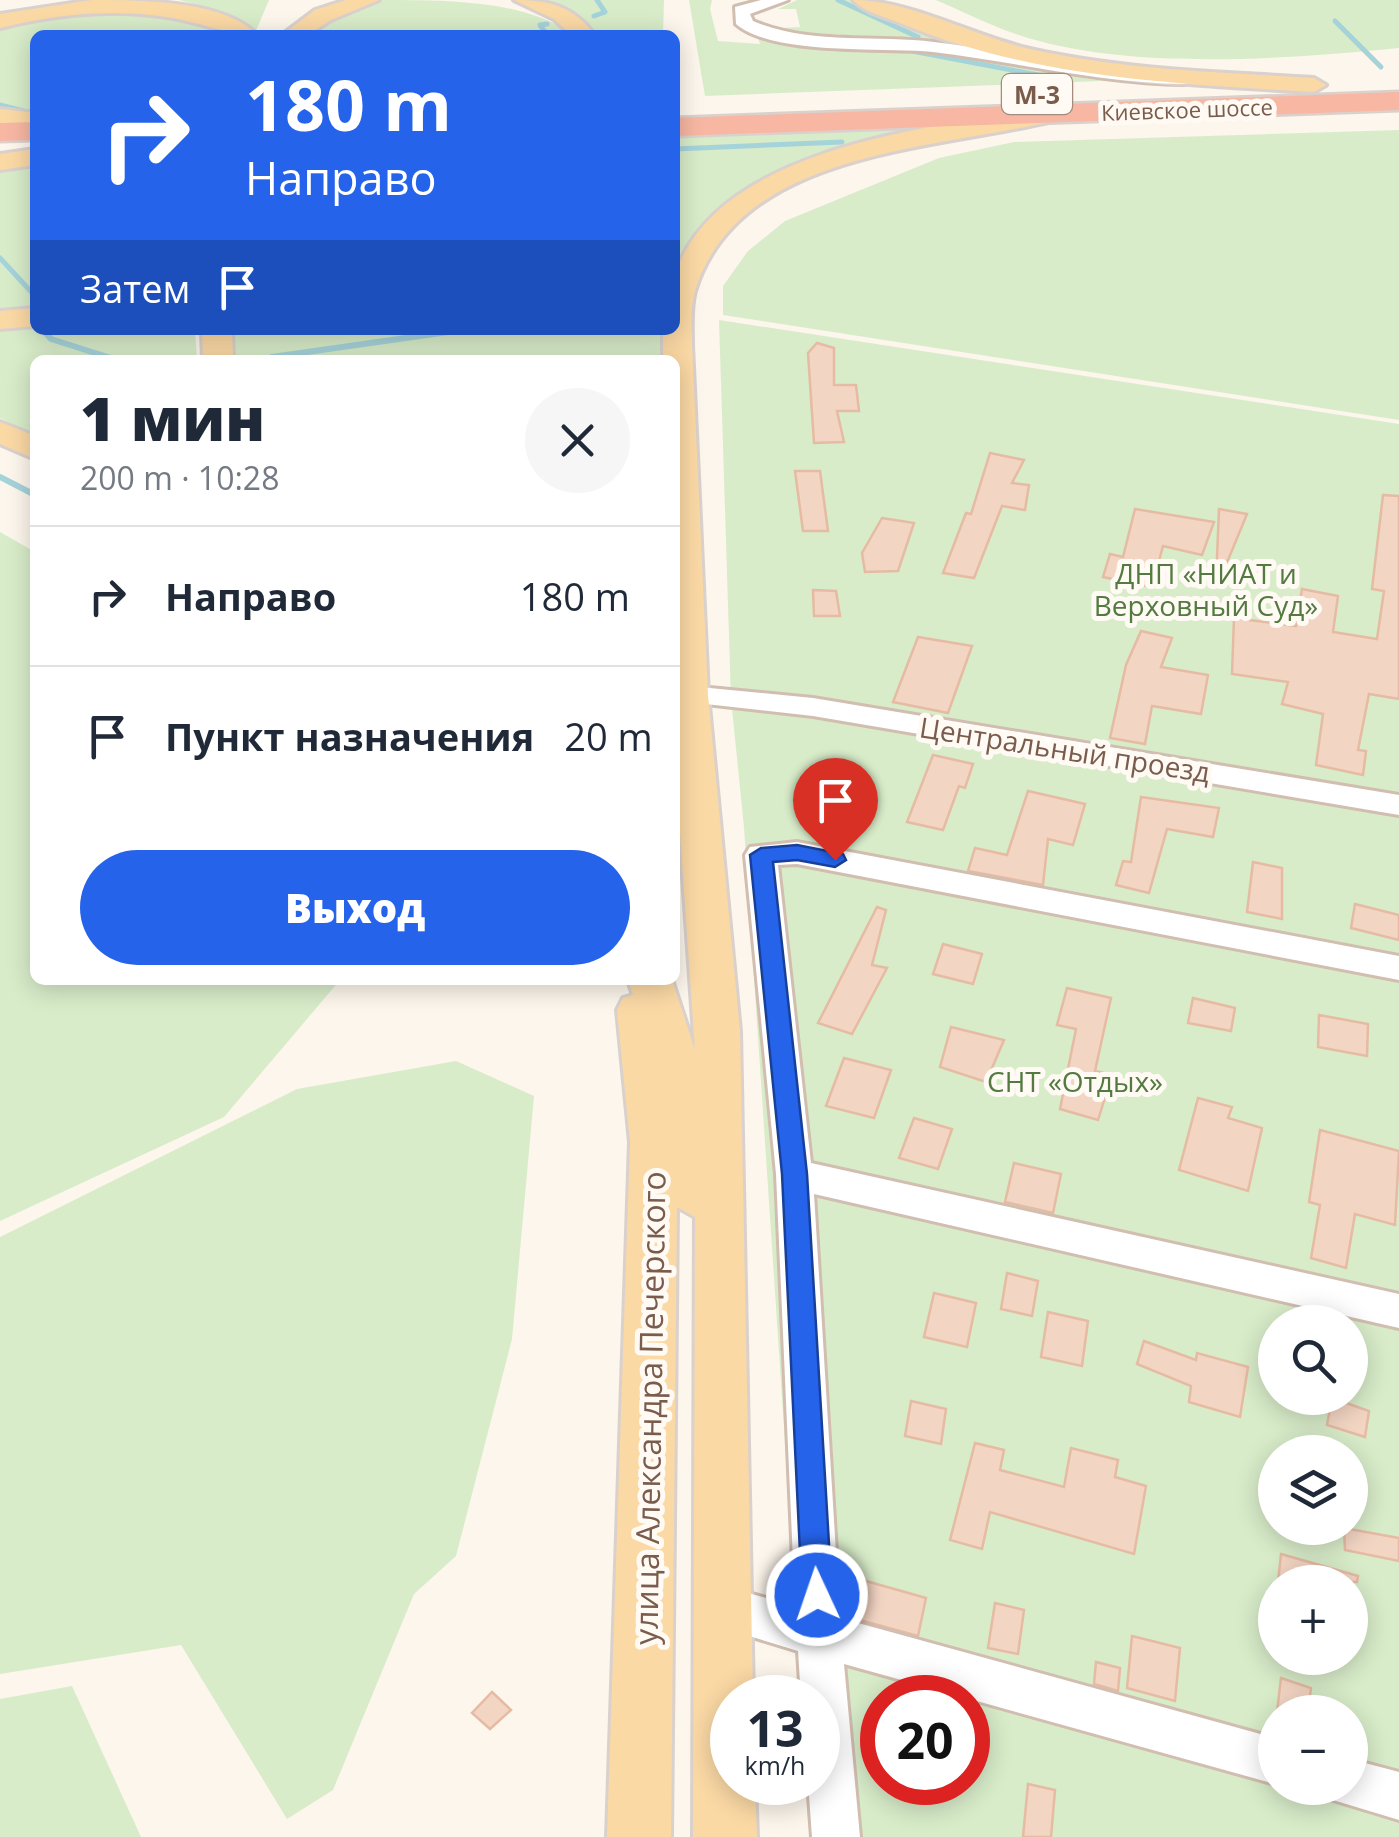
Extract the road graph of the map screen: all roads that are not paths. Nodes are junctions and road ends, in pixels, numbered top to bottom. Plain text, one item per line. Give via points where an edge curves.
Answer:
1 (368, 0) edge
2 (525, 0) edge
3 (780, 0) edge
4 (864, 0) edge
5 (0, 21) edge
6 (240, 30) edge
7 (281, 30) edge
8 (579, 30) edge
9 (1185, 80) junction
10 (1399, 82) edge
11 (1314, 85) junction
12 (1399, 102) edge
13 (680, 107) edge
14 (1070, 112) junction
15 (0, 116) edge
16 (30, 119) edge
17 (680, 126) edge
18 (30, 131) edge
19 (0, 132) edge
20 (0, 152) edge
21 (30, 154) edge
22 (30, 155) edge
23 (0, 162) edge
24 (680, 296) edge
25 (30, 317) edge
26 (0, 320) edge
27 (680, 409) edge
28 (0, 431) edge
29 (30, 446) edge
30 (689, 695) junction
31 (1399, 805) edge
32 (1399, 968) edge
33 (633, 985) edge
34 (652, 985) edge
35 (794, 1174) junction
36 (1399, 1311) edge
37 (722, 1416) junction
38 (723, 1608) junction
39 (819, 1633) junction
40 (1258, 1757) edge
41 (1368, 1787) edge
42 (1399, 1796) edge
43 (639, 1837) edge
44 (725, 1837) edge
45 (836, 1837) edge

1 - 7 main road
2 - 8 main road via 562,14
3 - 9 street via 741,11 744,24 772,33 953,49 1105,78
4 - 9 main road via 1021,57
5 - 6 main road via 57,6 133,1 198,9
9 - 11 main road
10 - 11 highway, Киевское шоссе / М-3
11 - 13 highway, Киевское шоссе / М-3
12 - 14 highway, Киевское шоссе / М-3
14 - 17 highway, Киевское шоссе / М-3
14 - 24 main road via 917,136 826,161 750,201 699,254
15 - 16 main road
18 - 19 highway
20 - 21 highway
22 - 23 main road
25 - 26 main road
27 - 30 main road
28 - 29 main road
30 - 31 street, Центральный проезд via 813,707
30 - 37 main road via 717,1031
32 - 35 street via 797,852 761,855
33 - 43 main road, улица Александра Печерского via 654,1142
34 - 37 main road, улица Александра Печерского via 680,1076
35 - 36 street
35 - 39 street
37 - 38 main road, улица Александра Печерского
38 - 39 street
38 - 44 main road, улица Александра Печерского
39 - 40 street
39 - 45 street
41 - 42 street

